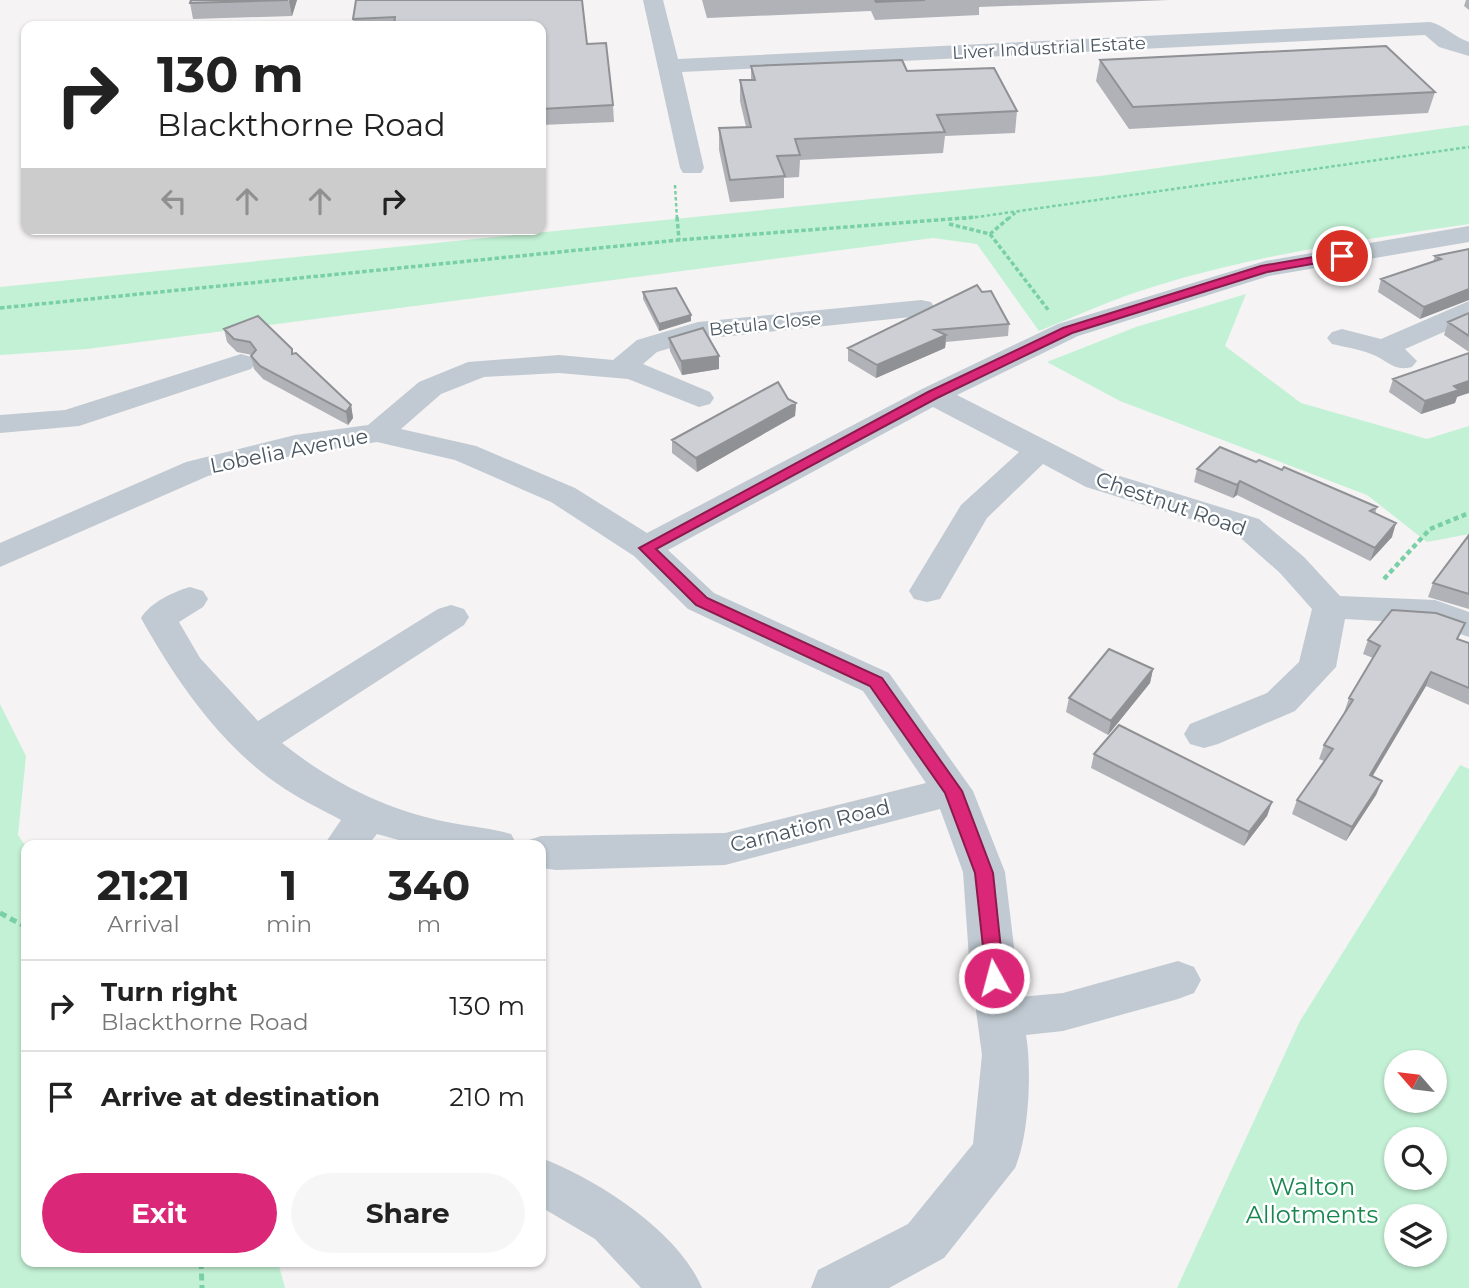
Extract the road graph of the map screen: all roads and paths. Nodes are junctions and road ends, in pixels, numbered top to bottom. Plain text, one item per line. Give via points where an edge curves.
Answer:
1 (653, 0) edge
2 (1260, 38) junction
3 (1176, 42) junction
4 (1119, 44) junction
5 (1469, 49) edge
6 (1275, 54) edge
7 (1191, 65) edge
8 (669, 66) junction
9 (1138, 68) edge
10 (1469, 147) edge
11 (692, 168) joint
12 (1018, 210) junction
13 (944, 222) junction
14 (990, 234) junction
15 (1469, 234) edge
16 (679, 240) junction
17 (921, 308) dead end
18 (0, 309) edge
19 (1469, 310) edge
20 (1068, 330) junction
21 (1342, 338) dead end
22 (241, 363) dead end
23 (619, 370) junction
24 (933, 395) junction
25 (665, 408) dead end
26 (33, 422) junction
27 (0, 424) edge
28 (377, 433) junction
29 (1040, 450) junction
30 (16, 451) dead end
31 (1469, 513) edge
32 (646, 548) junction
33 (0, 556) edge
34 (927, 591) dead end
35 (190, 599) dead end
36 (1344, 607) junction
37 (450, 617) dead end
38 (1469, 625) edge
39 (1204, 734) dead end
40 (254, 742) junction
41 (953, 791) junction
42 (357, 831) edge
43 (458, 840) edge
44 (546, 853) edge
45 (0, 913) edge
46 (21, 924) edge
47 (1178, 980) dead end
48 (1000, 1019) junction
49 (546, 1184) edge
50 (201, 1267) edge
51 (202, 1288) edge
52 (676, 1288) edge
53 (837, 1288) edge

1 - 8 street
2 - 3 street, Liver Industrial Estate via 1222,48
2 - 5 street, Liver Industrial Estate via 1430,28 1447,42
2 - 6 street
3 - 4 street, Liver Industrial Estate
3 - 7 street via 1177,50
4 - 8 street, Liver Industrial Estate
4 - 9 street
8 - 11 street
10 - 12 path
11 - 16 path via 675,184
12 - 13 path
12 - 14 path
13 - 14 path
13 - 16 path
14 - 20 path
15 - 20 street via 1265,269
16 - 18 path
17 - 23 street, Betula Close via 698,331 647,346
19 - 21 street via 1394,355
20 - 24 street
22 - 26 street via 194,366 68,419
23 - 25 street via 713,394
23 - 28 street via 559,364 479,368 430,388
24 - 29 street, Chestnut Road
24 - 32 street
26 - 27 street
26 - 30 street
28 - 32 street, Lobelia Avenue via 465,453 563,495
28 - 33 street, Lobelia Avenue via 295,445 197,469
29 - 34 street via 973,512
29 - 36 street, Chestnut Road via 1098,480 1247,526
31 - 36 path via 1430,529
32 - 41 street, Lobelia Avenue via 701,601 876,682
35 - 40 street via 159,618 186,666
36 - 38 street via 1435,612
36 - 39 street via 1317,667 1281,702
37 - 40 street
40 - 42 street
41 - 44 street, Carnation Road via 725,849
41 - 48 street, Lobelia Avenue via 984,873
42 - 43 street
45 - 46 path
47 - 48 street via 1063,1012
48 - 53 street, Lobelia Avenue via 1006,1055 997,1152 926,1241
49 - 52 street via 613,1222
50 - 51 path

